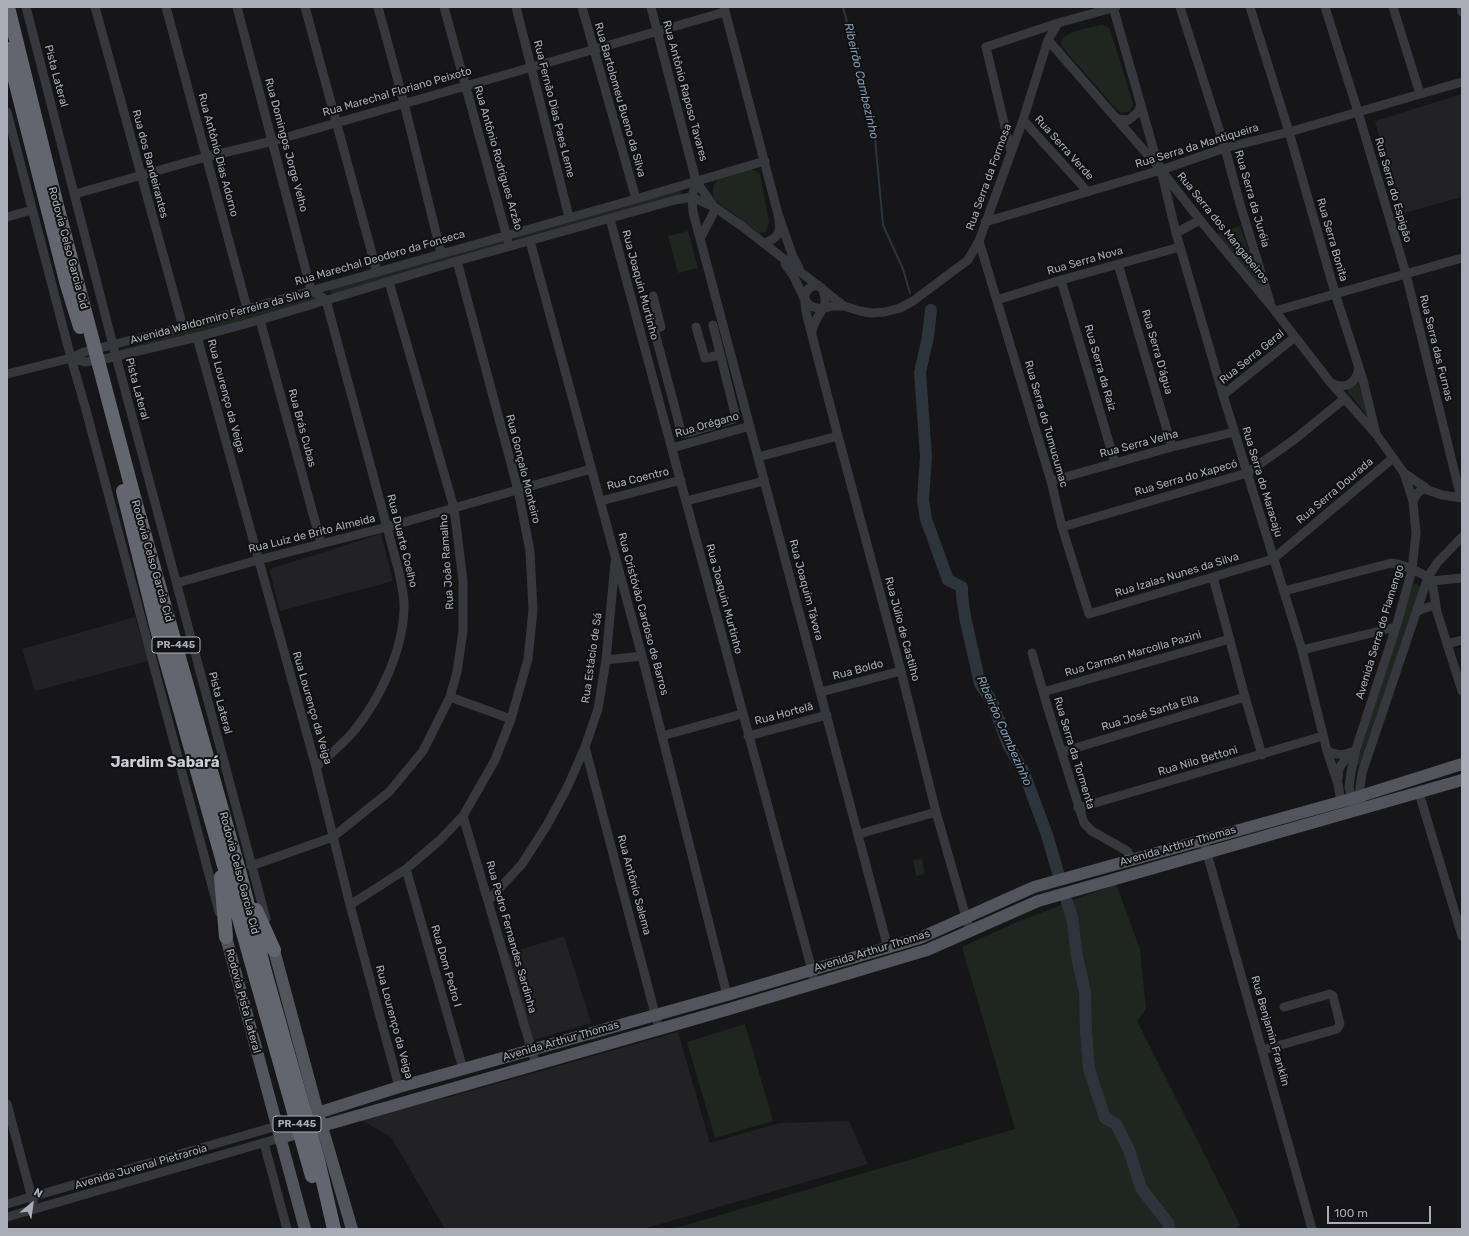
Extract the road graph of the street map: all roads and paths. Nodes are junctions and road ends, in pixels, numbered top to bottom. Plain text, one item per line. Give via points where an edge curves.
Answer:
1 (8, 7) edge
2 (26, 7) edge
3 (95, 7) edge
4 (166, 7) edge
5 (237, 7) edge
6 (306, 7) edge
7 (378, 7) edge
8 (444, 7) edge
9 (516, 7) edge
10 (582, 7) edge
11 (651, 7) edge
12 (1114, 7) edge
13 (1180, 7) edge
14 (1250, 7) edge
15 (1325, 7) edge
16 (1393, 7) edge
17 (1460, 7) edge
18 (724, 9) edge
19 (1089, 10) edge
20 (1462, 12) edge
21 (1058, 24) junction
22 (657, 30) junction
23 (1048, 40) junction
24 (7, 49) edge
25 (593, 49) junction
26 (532, 66) junction
27 (1462, 82) edge
28 (465, 85) junction
29 (1420, 94) junction
30 (404, 103) junction
31 (1141, 105) junction
32 (7, 112) edge
33 (1358, 112) junction
34 (1116, 118) junction
35 (1023, 120) junction
36 (336, 122) junction
37 (1289, 132) junction
38 (273, 140) junction
39 (1225, 148) junction
40 (1011, 152) junction
41 (206, 157) junction
42 (765, 161) junction
43 (1161, 170) junction
44 (141, 176) junction
45 (696, 181) junction
46 (1088, 192) junction
47 (75, 194) junction
48 (692, 197) junction
49 (636, 199) junction
50 (716, 208) junction
51 (32, 210) junction
52 (778, 214) junction
53 (7, 217) edge
54 (569, 218) junction
55 (610, 219) junction
56 (1200, 220) junction
57 (985, 222) junction
58 (1176, 233) junction
59 (507, 235) junction
60 (700, 239) junction
61 (530, 241) junction
62 (979, 241) junction
63 (764, 243) junction
64 (510, 247) junction
65 (1180, 247) junction
66 (441, 253) junction
67 (779, 255) junction
68 (1462, 258) edge
69 (457, 261) junction
70 (1118, 264) junction
71 (377, 272) junction
72 (802, 272) junction
73 (1406, 274) junction
74 (1061, 280) junction
75 (389, 282) junction
76 (820, 287) junction
77 (311, 290) junction
78 (1335, 294) junction
79 (653, 296) dead end
80 (326, 300) junction
81 (805, 300) junction
82 (997, 300) junction
83 (844, 306) junction
84 (247, 308) junction
85 (823, 308) junction
86 (1273, 309) junction
87 (260, 320) junction
88 (713, 325) dead end
89 (183, 326) junction
90 (696, 327) dead end
91 (812, 332) junction
92 (197, 337) junction
93 (1295, 337) junction
94 (110, 346) junction
95 (720, 355) junction
96 (71, 358) junction
97 (113, 358) junction
98 (1359, 368) junction
99 (7, 374) edge
100 (1330, 382) junction
101 (1223, 395) junction
102 (1344, 399) junction
103 (750, 426) junction
104 (705, 428) junction
105 (1234, 432) junction
106 (1376, 434) junction
107 (838, 436) junction
108 (708, 438) junction
109 (1172, 447) junction
110 (672, 448) junction
111 (758, 458) junction
112 (1393, 458) junction
113 (1115, 463) junction
114 (591, 469) junction
115 (1247, 473) junction
116 (1404, 473) junction
117 (681, 480) junction
118 (764, 481) junction
119 (1051, 481) junction
120 (1426, 488) junction
121 (518, 490) junction
122 (1461, 498) edge
123 (1412, 500) junction
124 (601, 501) junction
125 (686, 502) junction
126 (454, 508) junction
127 (1062, 526) junction
128 (387, 527) junction
129 (1462, 537) edge
130 (321, 543) junction
131 (615, 555) junction
132 (1273, 559) junction
133 (258, 560) junction
134 (1437, 563) junction
135 (1412, 570) junction
136 (1213, 577) junction
137 (1462, 578) edge
138 (1430, 579) junction
139 (1452, 579) junction
140 (176, 583) junction
141 (1284, 591) junction
142 (1436, 605) junction
143 (1416, 612) junction
144 (1089, 614) joint
145 (1396, 627) junction
146 (1230, 639) junction
147 (1462, 640) edge
148 (1447, 644) junction
149 (1302, 650) junction
150 (1032, 653) dead end
151 (642, 656) junction
152 (606, 660) junction
153 (901, 671) junction
154 (1462, 691) edge
155 (821, 692) junction
156 (1043, 692) junction
157 (450, 697) junction
158 (1245, 697) junction
159 (742, 714) junction
160 (826, 715) junction
161 (511, 719) junction
162 (662, 736) junction
163 (748, 736) junction
164 (1323, 736) junction
165 (585, 747) junction
166 (1327, 751) junction
167 (1354, 751) junction
168 (1062, 752) junction
169 (1262, 755) junction
170 (1462, 764) edge
171 (316, 767) junction
172 (1462, 780) edge
173 (1338, 784) junction
174 (1419, 792) junction
175 (1350, 798) junction
176 (1078, 808) junction
177 (1359, 809) junction
178 (936, 812) junction
179 (463, 816) junction
180 (859, 834) junction
181 (333, 837) junction
182 (1203, 839) junction
183 (218, 845) junction
184 (1207, 853) junction
185 (1132, 859) junction
186 (406, 869) junction
187 (246, 870) junction
188 (488, 901) junction
189 (350, 905) junction
190 (966, 918) junction
191 (970, 931) junction
192 (1462, 936) edge
193 (226, 937) junction
194 (888, 948) junction
195 (274, 950) joint
196 (812, 970) junction
197 (814, 984) junction
198 (727, 995) junction
199 (1284, 1007) dead end
200 (655, 1015) junction
201 (659, 1029) junction
202 (531, 1050) junction
203 (1262, 1050) junction
204 (536, 1064) junction
205 (463, 1069) junction
206 (428, 1078) junction
207 (292, 1084) junction
208 (399, 1087) junction
209 (426, 1096) junction
210 (7, 1104) edge
211 (318, 1113) junction
212 (277, 1126) junction
213 (322, 1126) junction
214 (280, 1138) junction
215 (264, 1144) junction
216 (313, 1161) junction
217 (32, 1198) junction
218 (7, 1204) edge
219 (35, 1209) junction
220 (7, 1217) edge
221 (287, 1229) edge
222 (305, 1229) edge
223 (325, 1229) edge
224 (334, 1229) edge
225 (352, 1229) edge
226 (1312, 1229) edge

1 - 187 highway, Rodovia Celso Garcia Cid / PR-445 via 56,202 134,497
2 - 47 street, Pista Lateral / PR-445
3 - 44 street, Rua dos Bandeirantes
4 - 41 street, Rua Antônio Dias Adorno
5 - 38 street, Rua Domingos Jorge Velho
6 - 36 street
7 - 30 street
8 - 28 street, Rua Antônio Rodrigues Arzão
9 - 26 street, Rua Fernão Dias Paes Leme
10 - 25 street, Rua Bartolomeu Bueno da Silva
11 - 22 street, Rua Antônio Raposo Tavares
12 - 19 street
12 - 31 street
13 - 39 street, Rua Serra da Juréia
14 - 37 street, Rua Serra Bonita
15 - 33 street, Rua Serra do Espigão
16 - 29 street
17 - 20 street
18 - 22 street, Rua Marechal Floriano Peixoto
18 - 42 street
19 - 21 street
21 - 23 street, Rua Serra da Formosa
21 - 40 street via 986,47
22 - 25 street, Rua Marechal Floriano Peixoto
22 - 45 street, Rua Antônio Raposo Tavares
23 - 34 street, Rua Serra dos Mangabeiros
23 - 35 street, Rua Serra da Formosa
24 - 183 highway, Rodovia Celso Garcia Cid / PR-445 via 67,285 99,395 157,629
25 - 26 street, Rua Marechal Floriano Peixoto
25 - 49 street, Rua Bartolomeu Bueno da Silva
26 - 28 street, Rua Marechal Floriano Peixoto
26 - 54 street, Rua Fernão Dias Paes Leme
27 - 29 street, Rua Serra da Mantiqueira
28 - 30 street, Rua Marechal Floriano Peixoto
28 - 59 street, Rua Antônio Rodrigues Arzão
29 - 33 street, Rua Serra da Mantiqueira
30 - 36 street, Rua Marechal Floriano Peixoto
30 - 66 street
31 - 34 street via 1138,112 1129,120
31 - 43 street
32 - 51 street, PR-445
33 - 37 street, Rua Serra da Mantiqueira
33 - 73 street, Rua Serra do Espigão
34 - 43 street, Rua Serra dos Mangabeiros
35 - 40 street, Rua Serra da Formosa
35 - 46 street, Rua Serra Verde
36 - 38 street, Rua Marechal Floriano Peixoto
36 - 71 street
37 - 39 street, Rua Serra da Mantiqueira
37 - 78 street, Rua Serra Bonita
38 - 41 street, Rua Marechal Floriano Peixoto
38 - 77 street, Rua Domingos Jorge Velho
39 - 43 street, Rua Serra da Mantiqueira
39 - 86 street, Rua Serra da Juréia
40 - 57 street, Rua Serra da Formosa
41 - 44 street, Rua Marechal Floriano Peixoto
41 - 84 street, Rua Antônio Dias Adorno
42 - 45 street
42 - 52 street
43 - 46 street, Rua Serra da Mantiqueira
43 - 56 street, Rua Serra dos Mangabeiros
43 - 58 street, Rua Serra do Maracaju
44 - 47 street, Rua Marechal Floriano Peixoto
44 - 89 street, Rua dos Bandeirantes
45 - 48 street, Rua Joaquim Távora
45 - 49 street, Rua Marechal Deodoro da Fonseca
45 - 50 street, Rua Serra da Formosa
46 - 57 street, Rua Serra da Mantiqueira
47 - 94 street, Pista Lateral / PR-445
48 - 50 street, Rua Serra da Formosa
48 - 55 street, Avenida Waldormiro Ferreira da Silva
48 - 60 street, Rua Joaquim Távora
49 - 54 street, Rua Marechal Deodoro da Fonseca
50 - 60 street
50 - 63 street, Rua Serra da Formosa
51 - 53 street
51 - 96 street, PR-445
52 - 63 street via 779,233 774,239
52 - 72 street via 793,257
54 - 59 street, Rua Marechal Deodoro da Fonseca
55 - 61 street, Avenida Waldormiro Ferreira da Silva
55 - 110 street, Rua Joaquin Murtinho
56 - 58 street
56 - 86 street, Rua Serra dos Mangabeiros
57 - 62 street, Rua Serra da Formosa
58 - 65 street, Rua Serra do Maracaju
59 - 64 street, Rua Antônio Rodrigues Arzão
59 - 66 street, Rua Marechal Deodoro da Fonseca
60 - 103 street, Rua Joaquim Távora
61 - 64 street, Avenida Waldormiro Ferreira da Silva
61 - 114 street, Rua Cristóvão Cardoso de Barros
62 - 82 street, Rua Serra do Tumucumac
62 - 83 street, Rua Serra da Formosa via 968,260 929,290 900,308 871,313
63 - 67 street, Rua Serra da Formosa
64 - 69 street, Avenida Waldormiro Ferreira da Silva
65 - 70 street, Rua Serra Nova
65 - 101 street, Rua Serra do Maracaju
66 - 71 street, Rua Marechal Deodoro da Fonseca
67 - 72 street, Rua Serra da Formosa
67 - 81 street, Rua Serra da Formosa via 793,275
68 - 73 street
69 - 75 street, Avenida Waldormiro Ferreira da Silva
69 - 121 street, Rua Gonçalo Monteiro
70 - 74 street, Rua Serra Nova
70 - 109 street, Rua Serra D'água
71 - 77 street, Rua Marechal Deodoro da Fonseca
72 - 76 street, Rua Serra da Formosa
73 - 78 street
73 - 122 street, Rua Serra das Furnas
74 - 82 street, Rua Serra Nova
74 - 113 street, Rua Serra da Raiz
75 - 80 street, Avenida Waldormiro Ferreira da Silva
75 - 126 street, Rua João Ramalho
76 - 81 street via 812,286 808,289
76 - 83 street, Rua Serra da Formosa
76 - 85 street via 826,298
77 - 80 street
77 - 84 street, Rua Marechal Deodoro da Fonseca
78 - 86 street
78 - 98 street, Rua Serra Bonita
79 - 104 street via 661,327 654,329 681,431 688,433
80 - 87 street, Avenida Waldormiro Ferreira da Silva
80 - 128 street, Rua Duarte Coelho
81 - 85 street, Rua Serra da Formosa via 816,309
81 - 91 street, Rua Júlio de Castilho
82 - 119 street, Rua Serra do Tumucumac
83 - 85 street, Rua Serra da Formosa
84 - 89 street, Rua Marechal Deodoro da Fonseca
85 - 91 street via 816,318
86 - 93 street, Rua Serra dos Mangabeiros
87 - 92 street, Avenida Waldormiro Ferreira da Silva
87 - 130 street, Rua Brás Cubas
88 - 95 street
89 - 94 street, Rua Marechal Deodoro da Fonseca
90 - 95 street via 705,358
91 - 107 street, Rua Júlio de Castilho
92 - 97 street, Avenida Waldormiro Ferreira da Silva
92 - 133 street, Rua Lourenço da Veiga
93 - 100 street, Rua Serra dos Mangabeiros
93 - 101 street, Rua Serra Geral
94 - 96 street, Rua Marechal Deodoro da Fonseca
94 - 97 street, Pista Lateral / PR-445
95 - 104 street via 735,414 734,419
96 - 97 street, Avenida Waldormiro Ferreira da Silva via 86,362
96 - 99 street, Rua Marechal Deodoro da Fonseca
96 - 193 street, Rodovia Pista Lateral / PR-445
97 - 140 street, Pista Lateral / PR-445
98 - 100 street via 1351,383 1339,386
98 - 106 street, Rua Serra Bonita
100 - 102 street, Rua Serra dos Mangabeiros
101 - 105 street, Rua Serra do Maracaju
102 - 106 street, Rua Serra dos Mangabeiros
102 - 115 street, Rua Serra do Xapecó via 1295,439
103 - 108 street, Rua Orégano
103 - 111 street, Rua Joaquim Távora
104 - 108 street
105 - 109 street, Rua Serra Velha
105 - 115 street, Rua Serra do Maracaju
106 - 112 street, Rua Serra Bonita
107 - 111 street
107 - 153 street, Rua Júlio de Castilho
108 - 110 street, Rua Orégano
109 - 113 street, Rua Serra Velha
110 - 117 street, Rua Joaquin Murtinho
111 - 118 street, Rua Joaquim Távora
112 - 116 street, Rua Serra Bonita
112 - 132 street, Rua Serra Dourada
113 - 119 street, Rua Serra Velha
114 - 121 street, Rua Luiz de Brito Almeida
114 - 124 street, Rua Cristóvão Cardoso de Barros
115 - 127 street, Rua Serra do Xapecó
115 - 132 street, Rua Serra do Maracaju
116 - 120 street
116 - 123 street, Avenida Serra do Flamengo
117 - 124 street, Rua Coentro
117 - 125 street, Rua Joaquin Murtinho
118 - 125 street
118 - 155 street, Rua Joaquim Távora
119 - 127 street, Rua Serra do Tumucumac
120 - 122 street via 1441,495
120 - 123 street
121 - 126 street, Rua Luiz de Brito Almeida
121 - 161 street, Rua Gonçalo Monteiro via 530,551 533,610 528,659
123 - 135 street, Avenida Serra do Flamengo via 1416,533
124 - 131 street, Rua Cristóvão Cardoso de Barros
125 - 159 street, Rua Joaquin Murtinho
126 - 128 street, Rua Luiz de Brito Almeida
126 - 157 street, Rua João Ramalho via 462,581 463,631 457,672
127 - 144 street, Rua Serra do Tumucumac
128 - 130 street, Rua Luiz de Brito Almeida
128 - 171 street, Rua Duarte Coelho via 399,572 404,608 401,635 377,698 354,732
129 - 134 street
130 - 133 street, Rua Luiz de Brito Almeida
131 - 151 street, Rua Cristóvão Cardoso de Barros
131 - 152 street, Rua Estácio de Sá
132 - 136 street, Rua Izaias Nunes da Silva
132 - 141 street, Rua Serra do Maracaju
133 - 140 street, Rua Luiz de Brito Almeida
133 - 171 street, Rua Lourenço da Veiga
134 - 138 street
134 - 139 street via 1437,568
135 - 138 street
135 - 141 street via 1391,563
135 - 145 street, Avenida Serra do Flamengo
136 - 144 street, Rua Izaias Nunes da Silva
136 - 146 street
137 - 139 street
138 - 139 street
138 - 142 street
138 - 143 street
140 - 187 street, Pista Lateral / PR-445 via 227,778
141 - 149 street, Rua Serra do Maracaju
142 - 143 street
142 - 148 street
143 - 175 street via 1362,773
145 - 149 street
145 - 167 street, Avenida Serra do Flamengo
146 - 156 street, Rua Carmen Marcolla Pazini
146 - 158 street
147 - 148 street
148 - 154 street
149 - 164 street, Rua Serra do Maracaju
150 - 156 street, Rua Serra da Tormenta
151 - 152 street
151 - 162 street, Rua Cristóvão Cardoso de Barros
152 - 165 street, Rua Estácio de Sá via 598,709
153 - 155 street, Rua Boldo
153 - 178 street, Rua Júlio de Castilho
155 - 160 street, Rua Joaquim Távora
156 - 168 street, Rua Serra da Tormenta
157 - 161 street
157 - 181 street, Rua João Ramalho via 423,750 389,792
158 - 168 street, Rua José Santa Ella
158 - 169 street
159 - 162 street
159 - 163 street, Rua Joaquin Murtinho
160 - 163 street, Rua Hortelã
160 - 180 street, Rua Joaquim Távora
161 - 179 street, Rua Gonçalo Monteiro via 495,760
162 - 198 street, Rua Cristóvão Cardoso de Barros
163 - 196 street, Rua Joaquin Murtinho
164 - 166 street, Rua Serra do Maracaju
164 - 169 street, Rua Nilo Bettoni
165 - 188 street, Rua Estácio de Sá via 547,825 522,864
165 - 200 street, Rua Antônio Salema
166 - 167 street via 1340,755
166 - 173 street, Rua Serra do Maracaju
167 - 173 street via 1339,768
167 - 175 street via 1350,773
168 - 176 street, Rua Serra da Tormenta
169 - 176 street, Rua Nilo Bettoni
170 - 175 main road, Avenida Arthur Thomas
171 - 181 street, Rua Lourenço da Veiga
172 - 174 main road, Avenida Arthur Thomas
173 - 175 street, Rua Serra do Maracaju
174 - 177 main road, Avenida Arthur Thomas
174 - 192 street
175 - 177 street
175 - 182 main road, Avenida Arthur Thomas
176 - 185 street, Rua Serra da Tormenta via 1084,823 1092,831 1127,851
177 - 184 main road, Avenida Arthur Thomas
178 - 180 street
178 - 190 street, Rua Júlio de Castilho
179 - 186 street, Rua Gonçalo Monteiro
179 - 188 street, Rua Pedro Fernandes Sardinha
180 - 194 street, Rua Joaquim Távora
181 - 187 street, Rua João Ramalho
181 - 189 street, Rua Lourenço da Veiga
182 - 184 street, Rua Benjamin Franklin
182 - 185 main road, Avenida Arthur Thomas
183 - 193 highway
183 - 207 highway, Rodovia Celso Garcia Cid / PR-445
184 - 191 main road, Avenida Arthur Thomas via 1038,901
184 - 203 street, Rua Benjamin Franklin
185 - 190 main road, Avenida Arthur Thomas via 1034,888
186 - 189 street, Rua Gonçalo Monteiro
186 - 205 street, Rua Dom Pedro I
187 - 195 highway
187 - 207 highway, Rodovia Celso Garcia Cid / PR-445 via 265,972
188 - 202 street, Rua Pedro Fernandes Sardinha
189 - 208 street, Rua Lourenço da Veiga
190 - 191 street, Rua Júlio de Castilho
190 - 194 main road, Avenida Arthur Thomas via 920,938
191 - 197 main road, Avenida Arthur Thomas via 927,950
193 - 212 main road, Rodovia Pista Lateral / PR-445
194 - 196 main road, Avenida Arthur Thomas
195 - 211 main road, PR-445
196 - 197 street, Rua Joaquin Murtinho
196 - 198 main road, Avenida Arthur Thomas
197 - 201 main road, Avenida Arthur Thomas
198 - 200 main road, Avenida Arthur Thomas
199 - 203 street via 1330,994 1340,1024 1336,1029
200 - 201 street, Rua Antônio Salema
200 - 202 main road, Avenida Arthur Thomas
201 - 204 main road, Avenida Arthur Thomas
202 - 204 street, Rua Pedro Fernandes Sardinha
202 - 205 main road, Avenida Arthur Thomas
203 - 226 street, Rua Benjamin Franklin
204 - 209 main road, Avenida Arthur Thomas
205 - 206 main road, Avenida Arthur Thomas
206 - 208 main road, Avenida Arthur Thomas
206 - 209 main road
207 - 216 highway, Rodovia Celso Garcia Cid / PR-445
208 - 211 main road, Avenida Arthur Thomas
209 - 213 main road, Avenida Arthur Thomas
210 - 217 street
211 - 212 main road, Avenida Arthur Thomas
211 - 213 main road, PR-445
212 - 214 main road, Rodovia Pista Lateral / PR-445
212 - 217 street, Avenida Juvenal Pietraroia
213 - 214 main road, Avenida Arthur Thomas
213 - 225 main road, PR-445
214 - 215 street, Avenida Juvenal Pietraroia
214 - 222 main road, Rodovia Pista Lateral / PR-445
215 - 219 street, Avenida Juvenal Pietraroia
215 - 221 street
216 - 223 highway, Rodovia Celso Garcia Cid / PR-445
216 - 224 highway, Rodovia Celso Garcia Cid / PR-445
217 - 218 street, Avenida Juvenal Pietraroia
217 - 219 street
219 - 220 street, Avenida Juvenal Pietraroia

